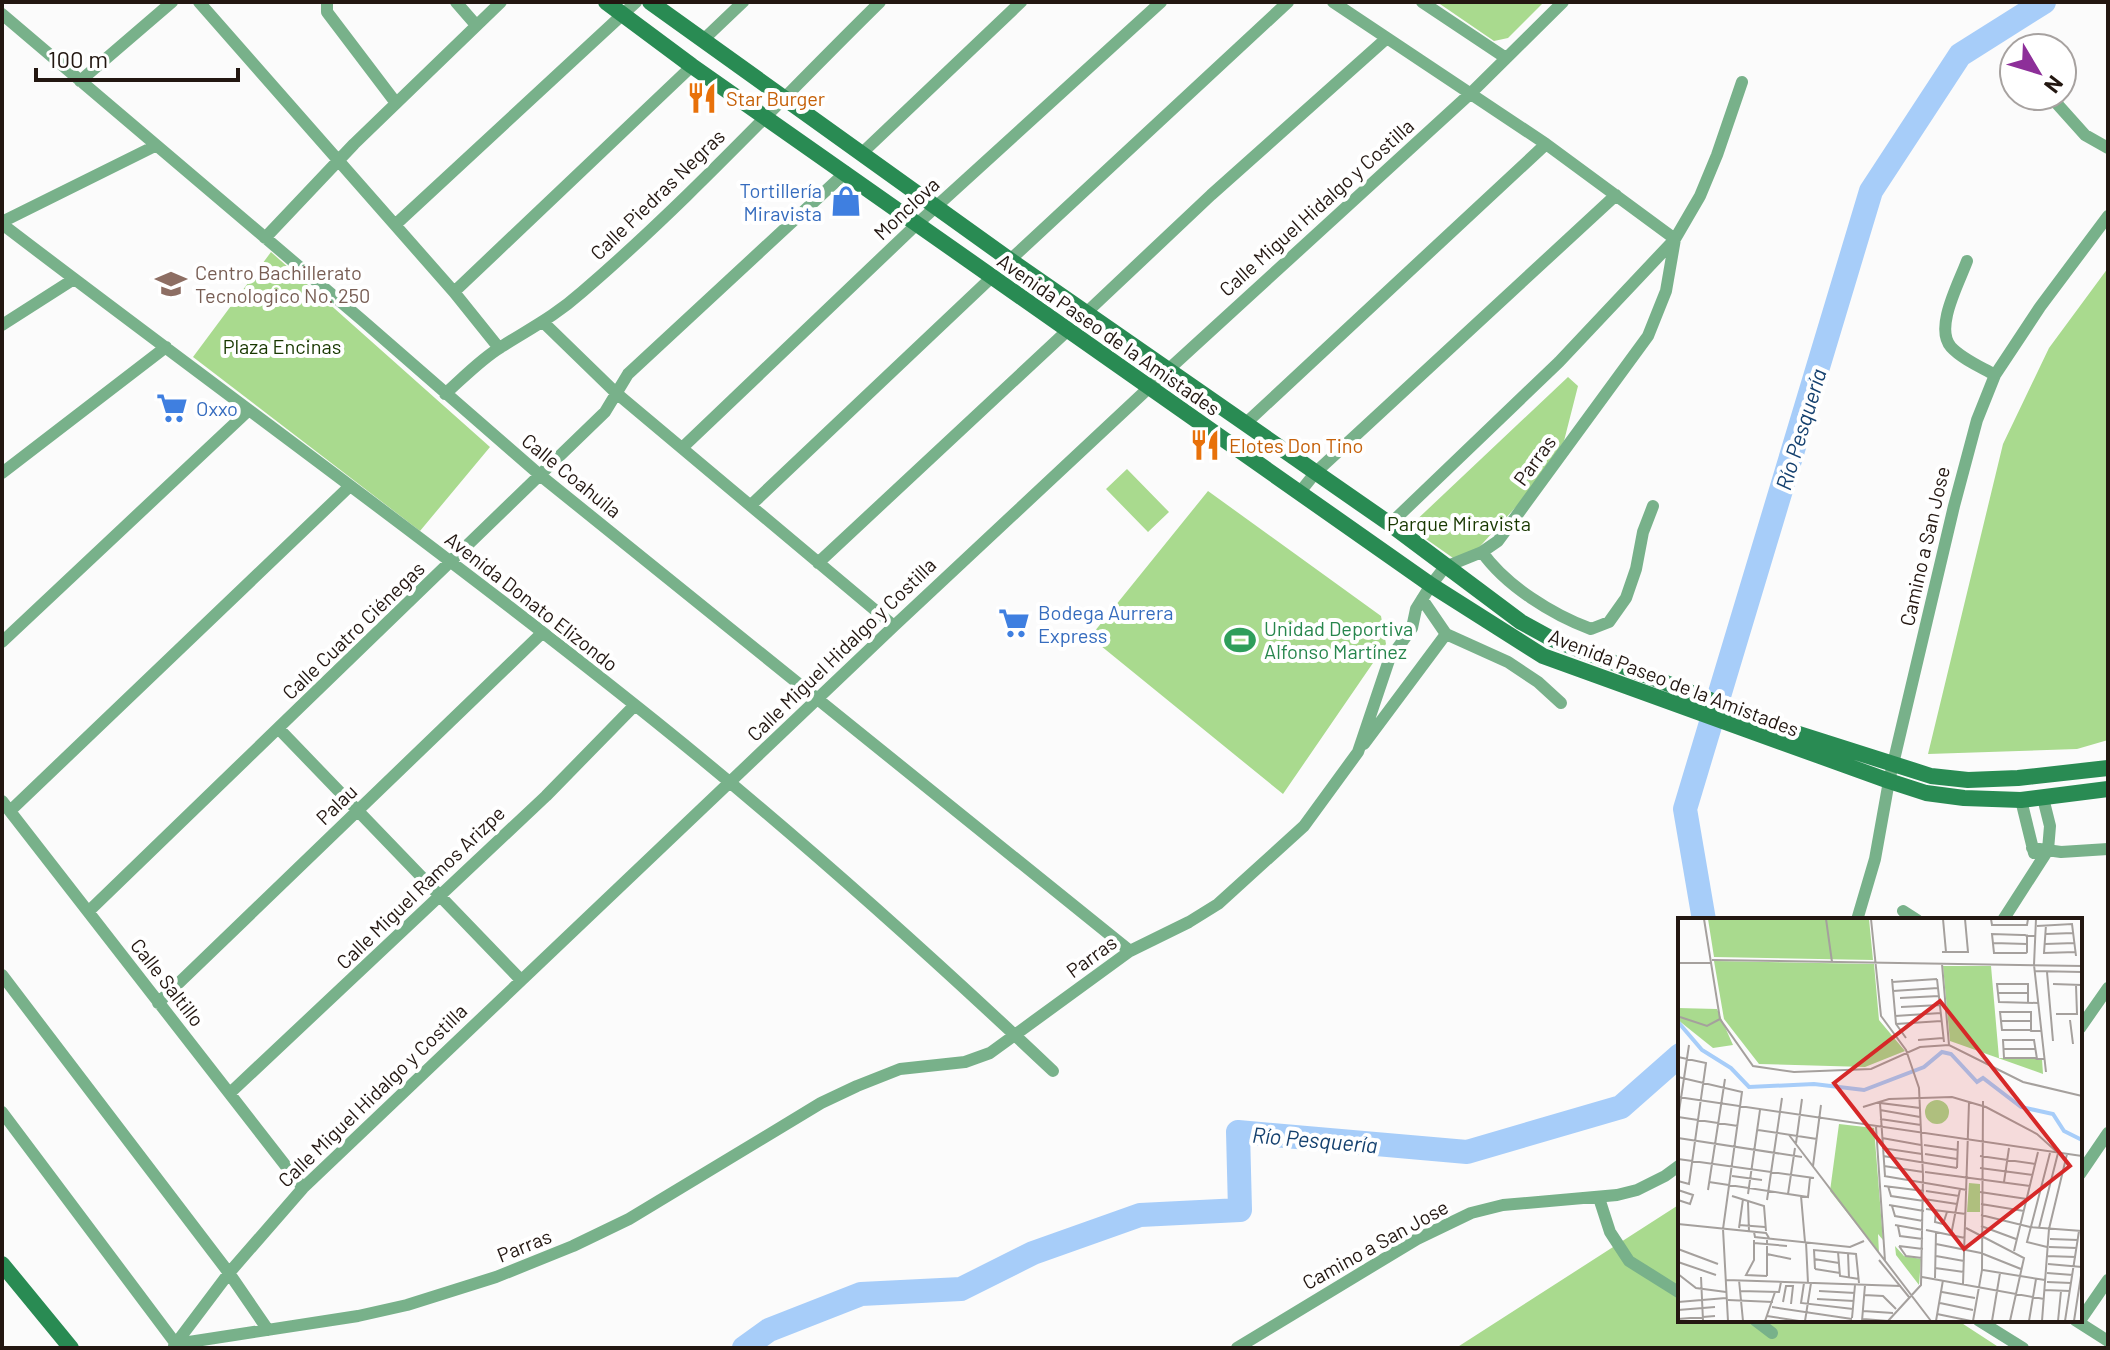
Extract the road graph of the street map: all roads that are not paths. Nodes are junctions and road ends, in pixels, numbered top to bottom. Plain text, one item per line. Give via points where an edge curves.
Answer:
1 (172, 2) edge
2 (199, 2) edge
3 (327, 2) edge
4 (456, 2) edge
5 (501, 2) edge
6 (606, 2) edge
7 (636, 2) edge
8 (650, 2) edge
9 (743, 2) edge
10 (880, 2) edge
11 (1021, 2) edge
12 (1161, 2) edge
13 (1288, 2) edge
14 (1333, 2) edge
15 (1422, 2) edge
16 (1563, 2) edge
17 (2, 14) edge
18 (622, 15) junction
19 (476, 25) junction
20 (1387, 38) junction
21 (702, 41) junction
22 (1506, 58) junction
23 (692, 66) junction
24 (80, 81) junction
25 (1742, 82) dead end
26 (1471, 93) junction
27 (782, 97) junction
28 (396, 103) junction
29 (2064, 112) edge
30 (764, 116) junction
31 (1546, 144) junction
32 (155, 146) junction
33 (2108, 148) edge
34 (861, 154) junction
35 (339, 161) junction
36 (846, 172) junction
37 (1616, 195) junction
38 (936, 207) junction
39 (2108, 216) edge
40 (2, 223) edge
41 (917, 224) junction
42 (395, 225) junction
43 (265, 238) junction
44 (1675, 239) junction
45 (1010, 260) junction
46 (1967, 261) dead end
47 (992, 277) junction
48 (74, 279) junction
49 (454, 292) junction
50 (1087, 312) junction
51 (544, 323) junction
52 (2, 325) edge
53 (1067, 331) junction
54 (166, 347) junction
55 (499, 348) junction
56 (1169, 369) junction
57 (1995, 375) junction
58 (1150, 388) junction
59 (615, 392) junction
60 (445, 394) junction
61 (249, 410) junction
62 (1245, 424) junction
63 (682, 448) junction
64 (1316, 472) junction
65 (2, 473) edge
66 (541, 476) junction
67 (350, 486) junction
68 (1300, 492) junction
69 (751, 505) junction
70 (1653, 506) dead end
71 (1390, 524) junction
72 (1482, 552) junction
73 (451, 563) junction
74 (818, 563) junction
75 (1445, 567) junction
76 (1426, 592) junction
77 (894, 626) junction
78 (541, 634) junction
79 (1446, 634) junction
80 (2, 642) edge
81 (817, 699) junction
82 (1561, 703) dead end
83 (634, 706) junction
84 (279, 729) junction
85 (1790, 739) junction
86 (1358, 752) junction
87 (1894, 764) junction
88 (2108, 768) edge
89 (1889, 781) junction
90 (730, 783) junction
91 (2108, 789) edge
92 (2043, 798) junction
93 (2021, 800) junction
94 (6, 806) edge
95 (360, 810) junction
96 (2032, 848) junction
97 (2108, 849) edge
98 (2048, 850) junction
99 (2039, 868) junction
100 (440, 894) junction
101 (89, 911) junction
102 (1903, 911) dead end
103 (1858, 918) edge
104 (1914, 918) edge
105 (2004, 918) edge
106 (1130, 951) junction
107 (2, 975) edge
108 (520, 979) junction
109 (2108, 988) edge
110 (158, 1003) junction
111 (2082, 1024) edge
112 (1016, 1036) junction
113 (1053, 1071) dead end
114 (230, 1093) junction
115 (2, 1112) edge
116 (2108, 1133) edge
117 (1678, 1166) edge
118 (2082, 1171) edge
119 (303, 1188) junction
120 (1599, 1198) junction
121 (2, 1264) edge
122 (229, 1273) junction
123 (2108, 1280) edge
124 (1678, 1292) edge
125 (2082, 1314) edge
126 (1758, 1322) edge
127 (1981, 1322) edge
128 (2079, 1322) edge
129 (268, 1330) junction
130 (1772, 1333) dead end
131 (2108, 1341) edge
132 (174, 1346) edge
133 (71, 1348) edge
134 (1237, 1348) edge
135 (2023, 1348) edge

1 - 24 street
2 - 35 street
3 - 28 street via 327,12
4 - 19 street
5 - 19 street
6 - 18 street, Avenida Paseo de la Amistades
7 - 18 street
8 - 21 street, Avenida Paseo de la Amistades
9 - 21 street
10 - 27 street, Calle Piedras Negras
11 - 34 street
12 - 38 street, Monclova
13 - 45 street
14 - 20 street
15 - 22 street
16 - 22 street, Calle Miguel Hidalgo y Costilla
17 - 24 street, Calle Coahuila
18 - 23 street, Avenida Paseo de la Amistades
18 - 42 street
19 - 28 street
20 - 26 street
20 - 50 street
21 - 27 street, Avenida Paseo de la Amistades
22 - 26 street, Calle Miguel Hidalgo y Costilla
23 - 30 street, Avenida Paseo de la Amistades
23 - 49 street
24 - 32 street, Calle Coahuila
25 - 44 street, Parras via 1700,196
26 - 31 street
26 - 56 street, Calle Miguel Hidalgo y Costilla
27 - 30 street, Calle Piedras Negras
27 - 34 street, Avenida Paseo de la Amistades
28 - 35 street
29 - 33 street via 2085,135
30 - 36 street, Avenida Paseo de la Amistades
30 - 51 street, Calle Piedras Negras via 655,226
31 - 37 street
31 - 62 street
32 - 40 street
32 - 43 street, Calle Coahuila
34 - 38 street, Avenida Paseo de la Amistades
35 - 42 street
35 - 43 street
36 - 41 street, Avenida Paseo de la Amistades
36 - 59 street, Calle Cuatro Ciénegas via 628,374
37 - 44 street
37 - 64 street
38 - 41 street, Monclova
38 - 45 street, Avenida Paseo de la Amistades
39 - 57 street, Camino a San Jose
40 - 48 street, Avenida Donato Elizondo
41 - 47 street, Avenida Paseo de la Amistades
41 - 63 street, Monclova
42 - 49 street
43 - 60 street, Calle Coahuila
44 - 71 street via 1559,362
44 - 72 street, Parras via 1666,291 1648,336 1514,522
45 - 50 street, Avenida Paseo de la Amistades
46 - 57 street via 1944,335 1954,350
47 - 53 street, Avenida Paseo de la Amistades
47 - 69 street
48 - 52 street
48 - 54 street, Avenida Donato Elizondo
49 - 55 street
50 - 56 street, Avenida Paseo de la Amistades
51 - 55 street, Calle Piedras Negras
51 - 59 street
53 - 58 street, Avenida Paseo de la Amistades
53 - 74 street
54 - 61 street, Avenida Donato Elizondo
54 - 65 street
55 - 60 street, Calle Piedras Negras
56 - 58 street, Calle Miguel Hidalgo y Costilla
56 - 62 street, Avenida Paseo de la Amistades
57 - 87 street, Camino a San Jose via 1965,462
58 - 68 street, Avenida Paseo de la Amistades
58 - 77 street, Calle Miguel Hidalgo y Costilla
59 - 63 street
59 - 66 street, Calle Cuatro Ciénegas via 605,412
60 - 66 street, Calle Coahuila
61 - 67 street, Avenida Donato Elizondo
61 - 80 street
62 - 64 street, Avenida Paseo de la Amistades
63 - 69 street
64 - 68 street
64 - 71 street, Avenida Paseo de la Amistades
66 - 73 street, Calle Cuatro Ciénegas
66 - 81 street, Calle Coahuila
67 - 73 street, Avenida Donato Elizondo
67 - 94 street
68 - 76 street, Avenida Paseo de la Amistades
69 - 74 street
70 - 72 street via 1626,598 1609,622 1591,629 1561,618 1494,568
71 - 75 street, Avenida Paseo de la Amistades
72 - 75 street, Parras
73 - 78 street, Avenida Donato Elizondo
73 - 84 street, Calle Cuatro Ciénegas
74 - 77 street
75 - 76 street, Parras
75 - 85 street, Avenida Paseo de la Amistades via 1521,622 1565,644
76 - 79 street
76 - 85 street, Avenida Paseo de la Amistades via 1543,656
76 - 86 street, Parras via 1412,628 1389,660
77 - 81 street, Calle Miguel Hidalgo y Costilla
78 - 83 street, Avenida Donato Elizondo
78 - 95 street, Palau
79 - 82 street via 1508,662
79 - 86 street
81 - 90 street, Calle Miguel Hidalgo y Costilla
81 - 106 street, Calle Coahuila
83 - 90 street, Avenida Donato Elizondo
83 - 100 street, Calle Miguel Ramos Arizpe
84 - 95 street
84 - 101 street, Calle Cuatro Ciénegas
85 - 87 street, Avenida Paseo de la Amistades
85 - 89 street, Avenida Paseo de la Amistades
86 - 106 street, Parras via 1304,826 1245,881 1204,914
87 - 88 street, Avenida Paseo de la Amistades via 1968,780
87 - 89 street, Camino a San Jose
89 - 93 street, Avenida Paseo de la Amistades via 1926,793
89 - 103 street, Camino a San Jose
90 - 108 street, Calle Miguel Hidalgo y Costilla
90 - 112 street, Avenida Donato Elizondo
91 - 92 street, Avenida Paseo de la Amistades
92 - 93 street, Avenida Paseo de la Amistades
92 - 98 street via 2050,826
93 - 96 street
94 - 101 street, Calle Saltillo
95 - 100 street
95 - 110 street, Palau
96 - 98 street
96 - 99 street
97 - 98 street
98 - 99 street
99 - 105 street
100 - 108 street
100 - 114 street, Calle Miguel Ramos Arizpe
101 - 110 street, Calle Saltillo
102 - 104 street
106 - 112 street, Parras
107 - 122 street
108 - 119 street, Calle Miguel Hidalgo y Costilla
109 - 111 street
110 - 114 street, Calle Saltillo
112 - 113 street, Avenida Donato Elizondo
112 - 129 street, Parras via 965,1062 900,1069 857,1086 629,1219 496,1277 407,1305
114 - 119 street, Calle Saltillo
115 - 132 street
116 - 118 street
117 - 120 street, Camino a San Jose via 1637,1190
119 - 122 street, Calle Miguel Hidalgo y Costilla
120 - 124 street via 1610,1232 1629,1261
120 - 134 street, Camino a San Jose via 1503,1205 1471,1213 1417,1239
121 - 133 street
122 - 129 street
122 - 132 street, Calle Miguel Hidalgo y Costilla
123 - 125 street
126 - 130 street
127 - 135 street
128 - 131 street
129 - 132 street, Parras

